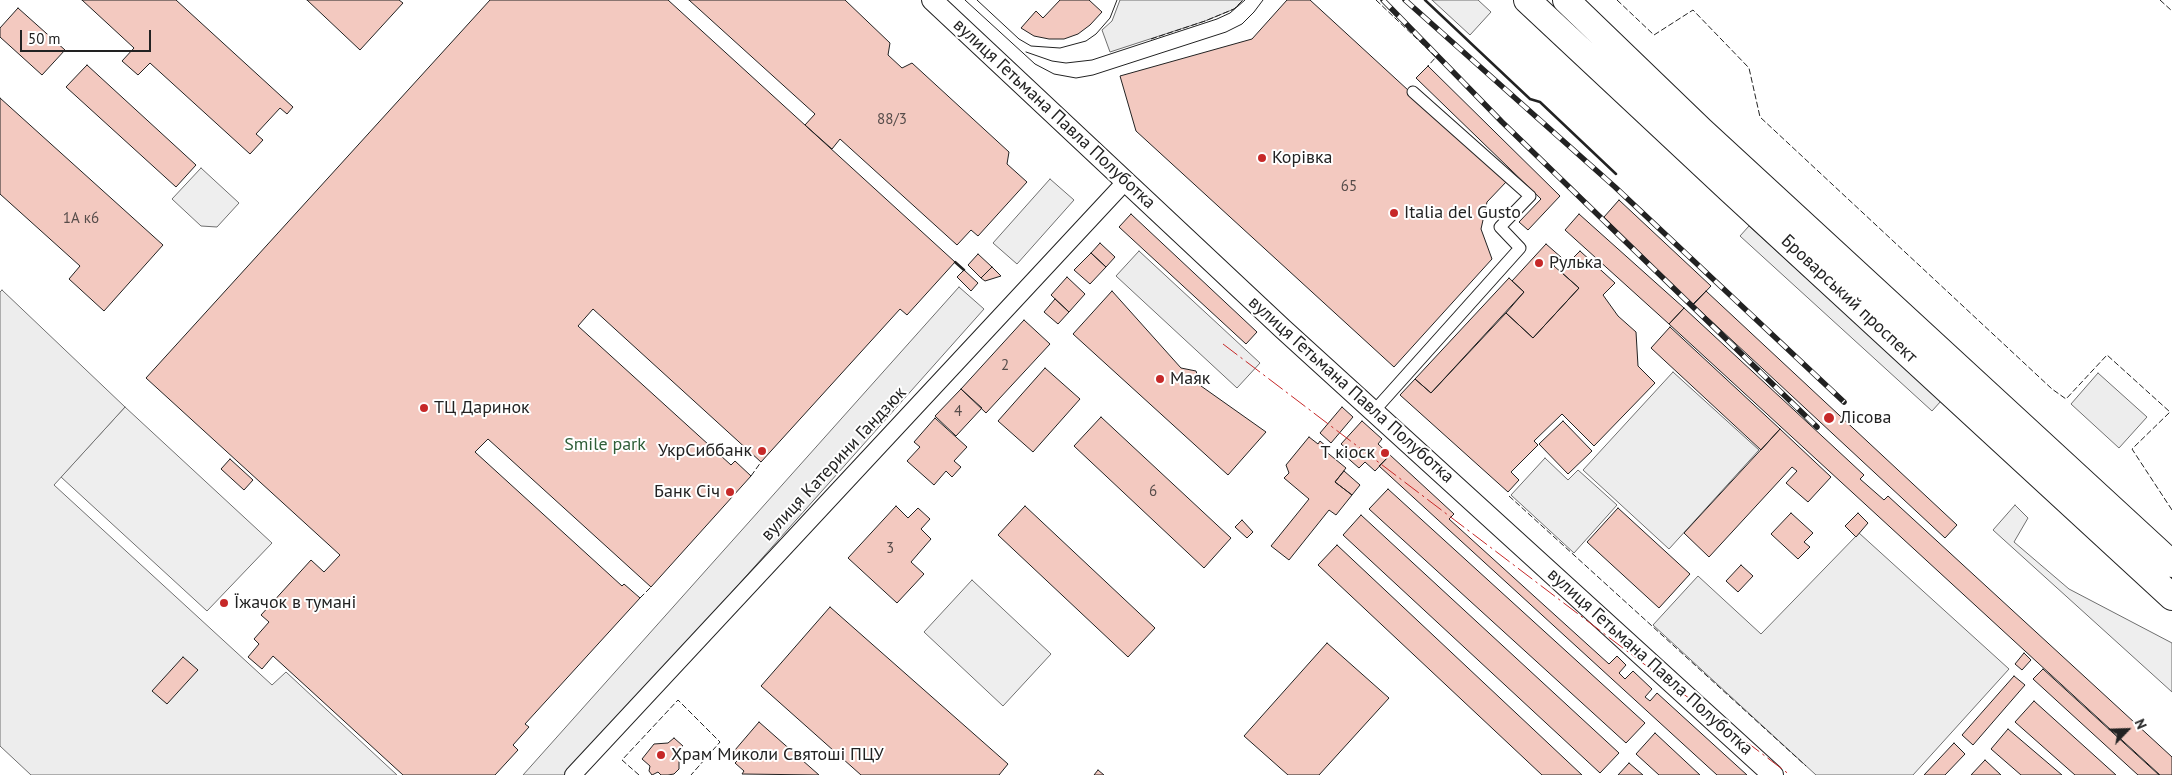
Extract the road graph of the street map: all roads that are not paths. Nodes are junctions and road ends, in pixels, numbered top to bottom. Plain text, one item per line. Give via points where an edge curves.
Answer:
1 (932, 0) edge
2 (1527, 0) edge
3 (1566, 0) edge
4 (1413, 92) dead end
5 (1126, 181) junction
6 (1374, 411) junction
7 (2172, 564) edge
8 (2172, 597) edge
9 (573, 775) edge
10 (1773, 775) edge

1 - 5 street, вулиця Гетьмана Павла Полуботка
2 - 8 highway, Броварський проспект
3 - 7 highway, Броварський проспект via 1701,130
4 - 6 street via 1530,196 1500,227 1520,248
5 - 6 street, вулиця Гетьмана Павла Полуботка
5 - 9 street, вулиця Катерини Гандзюк
6 - 10 street, вулиця Гетьмана Павла Полуботка

